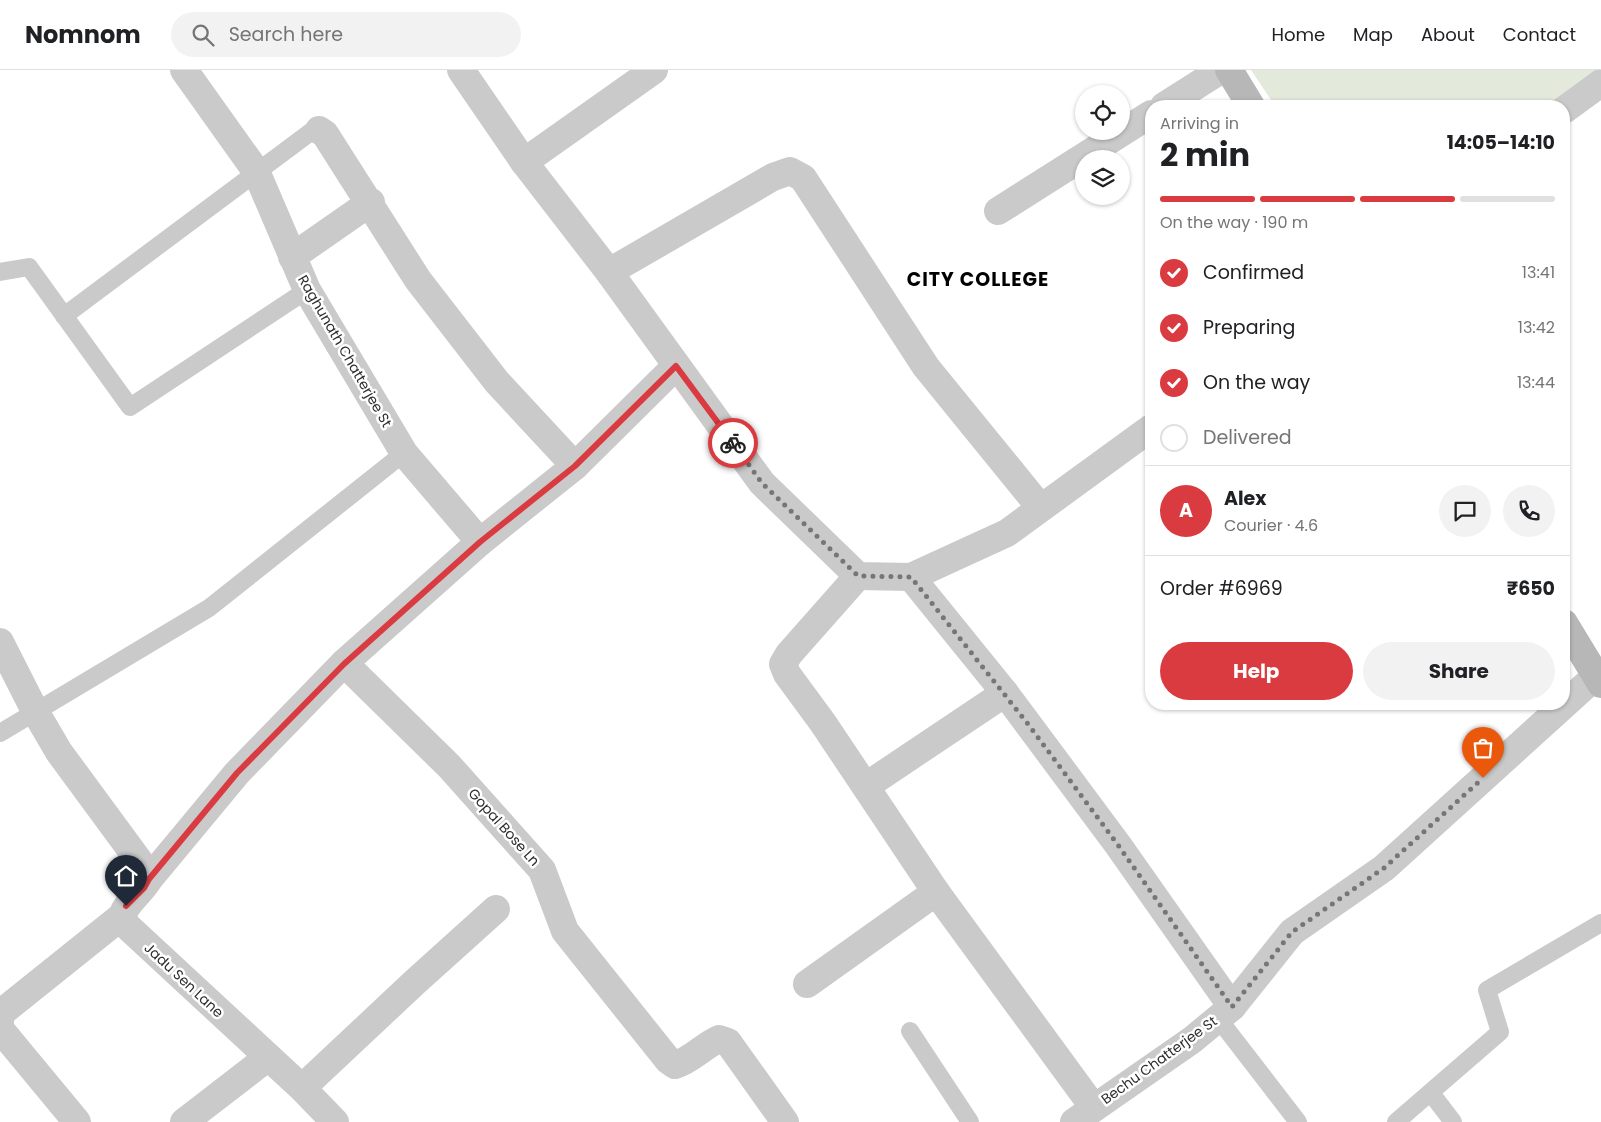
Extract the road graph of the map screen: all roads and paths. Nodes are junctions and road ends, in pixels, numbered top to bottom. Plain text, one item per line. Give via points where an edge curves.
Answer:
1 (184, 70) edge
2 (461, 70) edge
3 (654, 70) edge
4 (1222, 70) edge
5 (1229, 70) edge
6 (1601, 83) edge
7 (1174, 100) edge
8 (1246, 100) edge
9 (1570, 106) edge
10 (1145, 118) edge
11 (319, 130) joint
12 (524, 162) junction
13 (256, 171) junction
14 (370, 202) junction
15 (998, 211) dead end
16 (292, 257) junction
17 (0, 272) edge
18 (609, 272) junction
19 (307, 290) junction
20 (64, 316) junction
21 (676, 366) junction
22 (1145, 432) edge
23 (404, 453) junction
24 (575, 466) junction
25 (1040, 507) junction
26 (480, 542) junction
27 (858, 576) junction
28 (911, 577) junction
29 (1570, 633) edge
30 (0, 642) edge
31 (344, 664) junction
32 (1599, 680) edge
33 (1005, 693) junction
34 (1570, 705) edge
35 (1565, 710) edge
36 (35, 711) junction
37 (0, 733) edge
38 (866, 786) junction
39 (149, 879) junction
40 (936, 892) junction
41 (496, 909) dead end
42 (122, 916) junction
43 (1601, 923) edge
44 (807, 984) dead end
45 (1225, 1012) junction
46 (0, 1021) edge
47 (0, 1029) edge
48 (910, 1031) dead end
49 (267, 1058) junction
50 (302, 1088) junction
51 (1431, 1093) junction
52 (1084, 1115) edge
53 (77, 1122) edge
54 (184, 1122) edge
55 (335, 1122) edge
56 (786, 1122) edge
57 (970, 1122) edge
58 (1298, 1122) edge
59 (1396, 1122) edge
60 (1453, 1122) edge

1 - 13 street, Raghunath Chatterjee St
2 - 12 street
3 - 12 street
4 - 7 street
5 - 8 main road
6 - 9 street
10 - 15 street
11 - 13 lane via 312,131
11 - 14 street via 325,134
12 - 18 street
13 - 16 street, Raghunath Chatterjee St
13 - 20 lane
14 - 16 street
14 - 24 street via 418,280 497,382
16 - 19 street, Raghunath Chatterjee St
17 - 20 lane via 29,268
18 - 21 street
18 - 25 street via 773,177 790,171 803,178 926,367
19 - 20 lane via 130,407
19 - 23 street, Raghunath Chatterjee St
21 - 24 street
21 - 27 street via 762,483
22 - 25 street
23 - 26 street, Raghunath Chatterjee St
23 - 36 lane via 208,608
24 - 26 street
25 - 28 street via 1007,534
26 - 31 street
27 - 28 street
27 - 38 street via 809,630 784,664 787,674
28 - 33 street
29 - 32 main road
30 - 36 street
31 - 39 street via 237,773
31 - 56 street, Gopal Bose Ln via 449,766 542,870 565,931 668,1060 675,1065 685,1062 719,1039 728,1042
32 - 34 street, Bechu Chatterjee St
33 - 38 street
33 - 45 street via 1118,845
35 - 45 street, Bechu Chatterjee St via 1384,868 1292,932
36 - 37 lane
36 - 39 street via 59,752 145,869
38 - 40 street
39 - 42 street via 126,906
40 - 44 street
40 - 52 street
41 - 50 street
42 - 46 street via 1,1013
42 - 49 street, Jadu Sen Lane via 127,926
43 - 51 lane via 1487,990 1500,1032
45 - 52 street, Bechu Chatterjee St via 1192,1040
45 - 58 lane
47 - 53 street
48 - 57 lane
49 - 50 street, Jadu Sen Lane
49 - 54 street
50 - 55 street, Jadu Sen Lane
51 - 59 lane
51 - 60 lane

